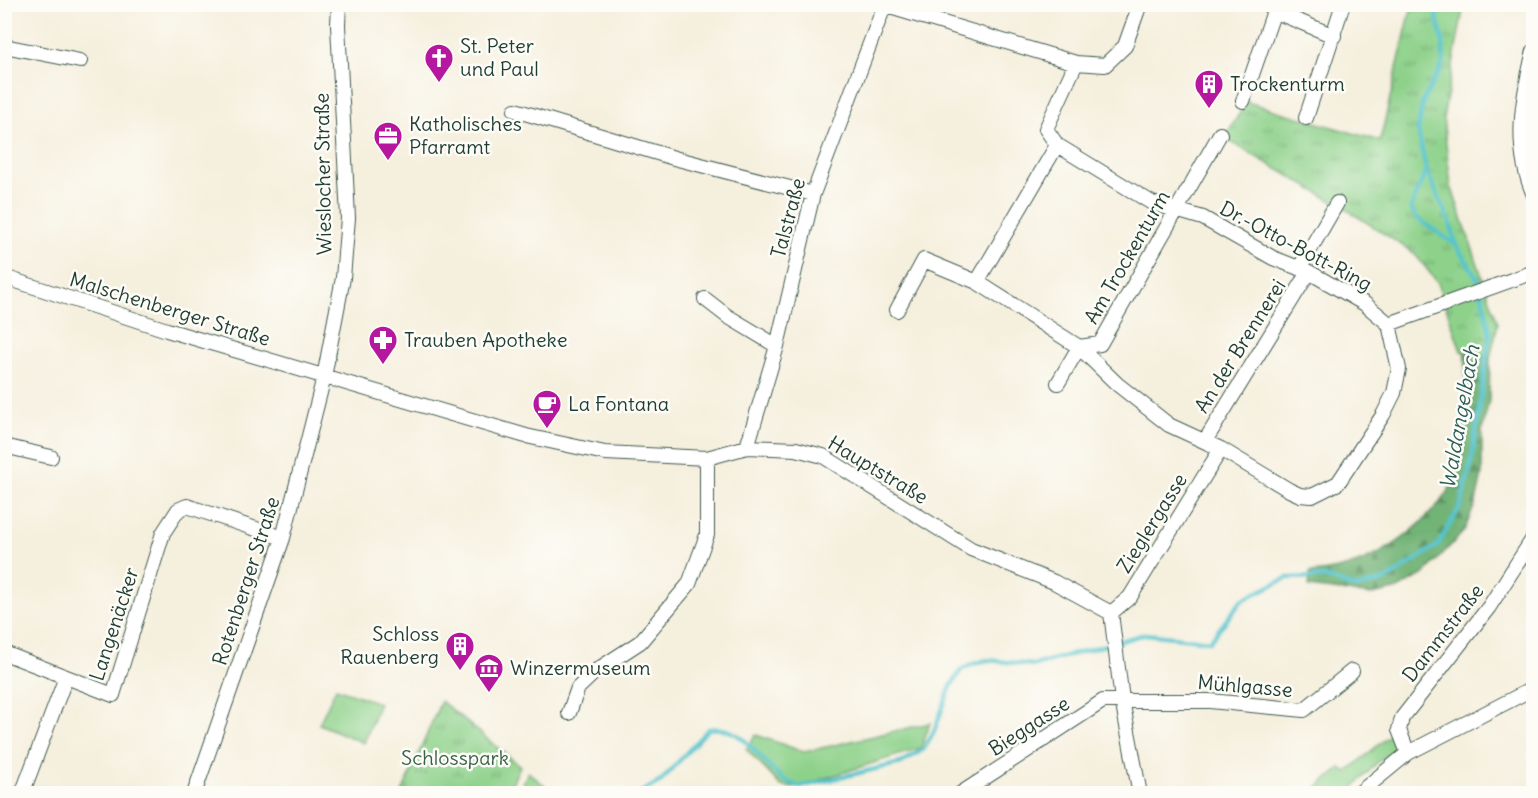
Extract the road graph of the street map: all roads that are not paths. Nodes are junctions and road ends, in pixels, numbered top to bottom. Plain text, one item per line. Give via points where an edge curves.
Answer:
1 (339, 4) edge
2 (1140, 4) edge
3 (1343, 4) edge
4 (883, 5) edge
5 (1270, 8) edge
6 (1334, 36) junction
7 (4, 46) edge
8 (80, 61) dead end
9 (1532, 61) edge
10 (1076, 63) junction
11 (1243, 100) dead end
12 (515, 110) dead end
13 (1306, 118) dead end
14 (1220, 134) dead end
15 (1057, 145) junction
16 (813, 194) junction
17 (1533, 195) edge
18 (1337, 202) dead end
19 (1176, 209) junction
20 (1304, 270) junction
21 (1533, 272) edge
22 (4, 278) edge
23 (977, 282) junction
24 (705, 299) dead end
25 (897, 310) dead end
26 (1389, 324) junction
27 (777, 346) junction
28 (1079, 347) junction
29 (324, 377) junction
30 (1058, 383) dead end
31 (1205, 441) junction
32 (4, 446) edge
33 (747, 447) junction
34 (1221, 449) junction
35 (51, 457) dead end
36 (707, 458) junction
37 (1533, 537) edge
38 (283, 538) junction
39 (1113, 619) junction
40 (4, 653) edge
41 (1352, 671) dead end
42 (66, 677) junction
43 (1533, 688) edge
44 (1122, 700) junction
45 (569, 713) dead end
46 (1408, 753) junction
47 (22, 794) edge
48 (194, 794) edge
49 (960, 794) edge
50 (1140, 794) edge
51 (1358, 794) edge

1 - 29 street, Wieslocher Straße via 348,218 344,278
2 - 10 street via 1125,46 1105,65
3 - 6 street
4 - 10 street
4 - 16 street, Talstraße
5 - 6 street
5 - 11 street
6 - 13 street
7 - 8 street
9 - 17 street via 1521,110 1520,140
10 - 15 street via 1046,129
12 - 16 street via 674,158
14 - 19 street, Am Trockenturm
15 - 19 street, Dr.-Otto-Bott-Ring via 1152,203
15 - 23 street
16 - 27 street, Talstraße
18 - 20 street, An der Brennerei
19 - 20 street, Dr.-Otto-Bott-Ring via 1203,218 1273,258
19 - 28 street, Am Trockenturm via 1100,344
20 - 26 street, Dr.-Otto-Bott-Ring via 1365,304
20 - 31 street, An der Brennerei
21 - 26 street
22 - 29 street, Malschenberger Straße
23 - 25 street via 924,260
23 - 28 street
24 - 27 street
26 - 34 street via 1399,369 1394,393 1338,483 1312,496 1300,495
27 - 33 street, Talstraße
28 - 30 street, Am Trockenturm
28 - 31 street via 1168,425
29 - 36 street, Hauptstraße via 584,450
29 - 38 street, Rotenberger Straße
31 - 34 street
32 - 35 street
33 - 36 street, Hauptstraße
33 - 39 street, Hauptstraße via 796,449 823,456 971,549 1054,582
34 - 39 street, Zieglergasse
36 - 45 street via 707,535 689,584 640,642 597,670 578,688
37 - 46 street, Dammstraße via 1489,607 1402,718 1399,730
38 - 42 street, Langenäcker via 187,506 178,510 163,533 113,695
38 - 48 street, Rotenberger Straße
39 - 44 street
40 - 42 street
41 - 44 street, Mühlgasse via 1304,710 1210,701
42 - 47 street, Langenäcker
43 - 46 street
44 - 49 street, Bieggasse via 1103,701
44 - 50 street
46 - 51 street

